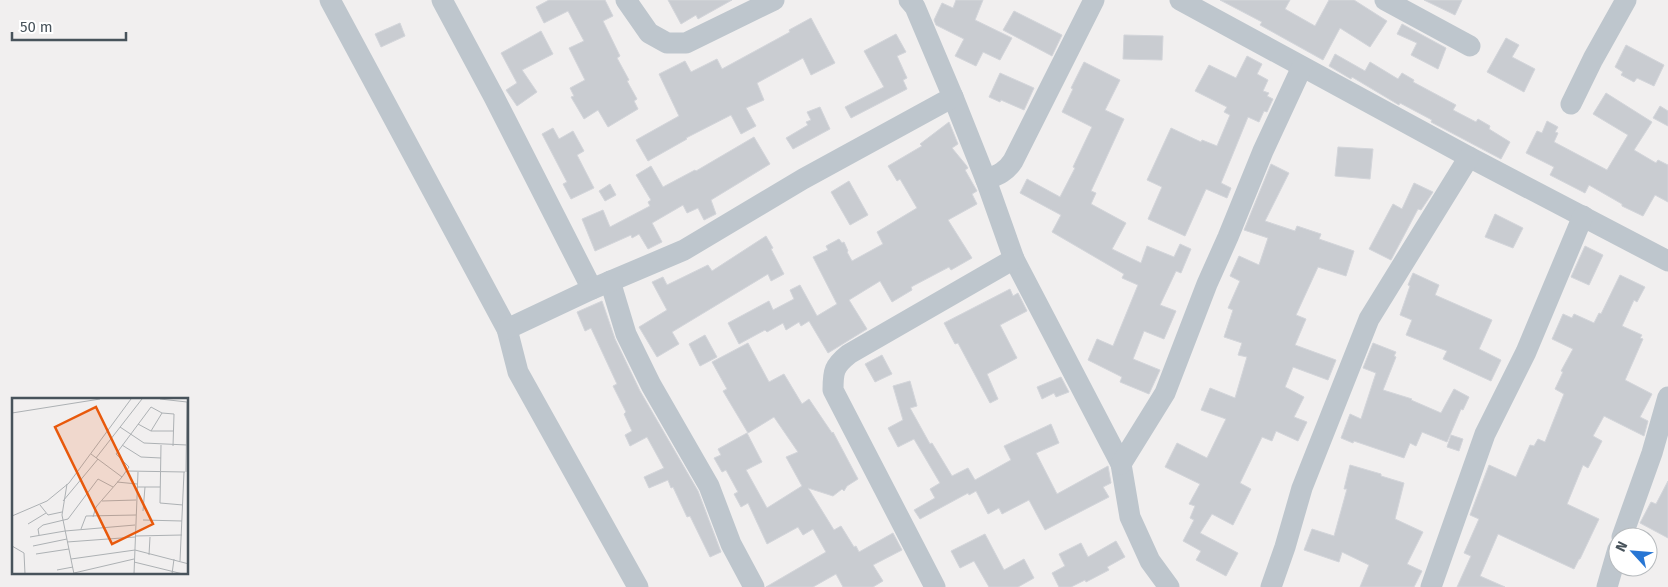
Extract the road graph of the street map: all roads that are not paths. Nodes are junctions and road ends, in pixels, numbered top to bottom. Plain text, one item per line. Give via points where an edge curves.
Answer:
1 (330, 0) edge
2 (442, 0) edge
3 (626, 0) edge
4 (774, 0) edge
5 (1094, 0) edge
6 (1180, 0) edge
7 (1385, 0) edge
8 (1626, 0) edge
9 (914, 2) edge
10 (1470, 46) dead end
11 (1302, 67) junction
12 (953, 97) junction
13 (1571, 104) dead end
14 (1468, 157) junction
15 (986, 180) junction
16 (1583, 216) junction
17 (1014, 259) junction
18 (1668, 261) edge
19 (601, 285) junction
20 (507, 330) junction
21 (1668, 397) edge
22 (1121, 464) junction
23 (1626, 527) edge
24 (638, 587) edge
25 (754, 587) edge
26 (935, 587) edge
27 (1169, 587) edge
28 (1272, 587) edge
29 (1431, 587) edge

1 - 20 street
2 - 19 street
3 - 4 street via 649,33 667,43 686,43
5 - 15 street via 1009,168
6 - 11 street
7 - 10 street
8 - 13 street
9 - 12 street
11 - 14 street
11 - 22 street via 1206,284 1164,393
12 - 15 street
12 - 19 street via 803,179 684,250
14 - 16 street
14 - 28 street via 1368,319 1302,488
15 - 17 street
16 - 18 street
16 - 29 street via 1526,352 1486,434
17 - 22 street
17 - 26 street via 850,354 838,362 833,375 833,390
19 - 20 street
19 - 25 street via 651,385 708,486 731,544
20 - 24 street via 518,372
21 - 23 street
22 - 27 street via 1130,517 1150,561

